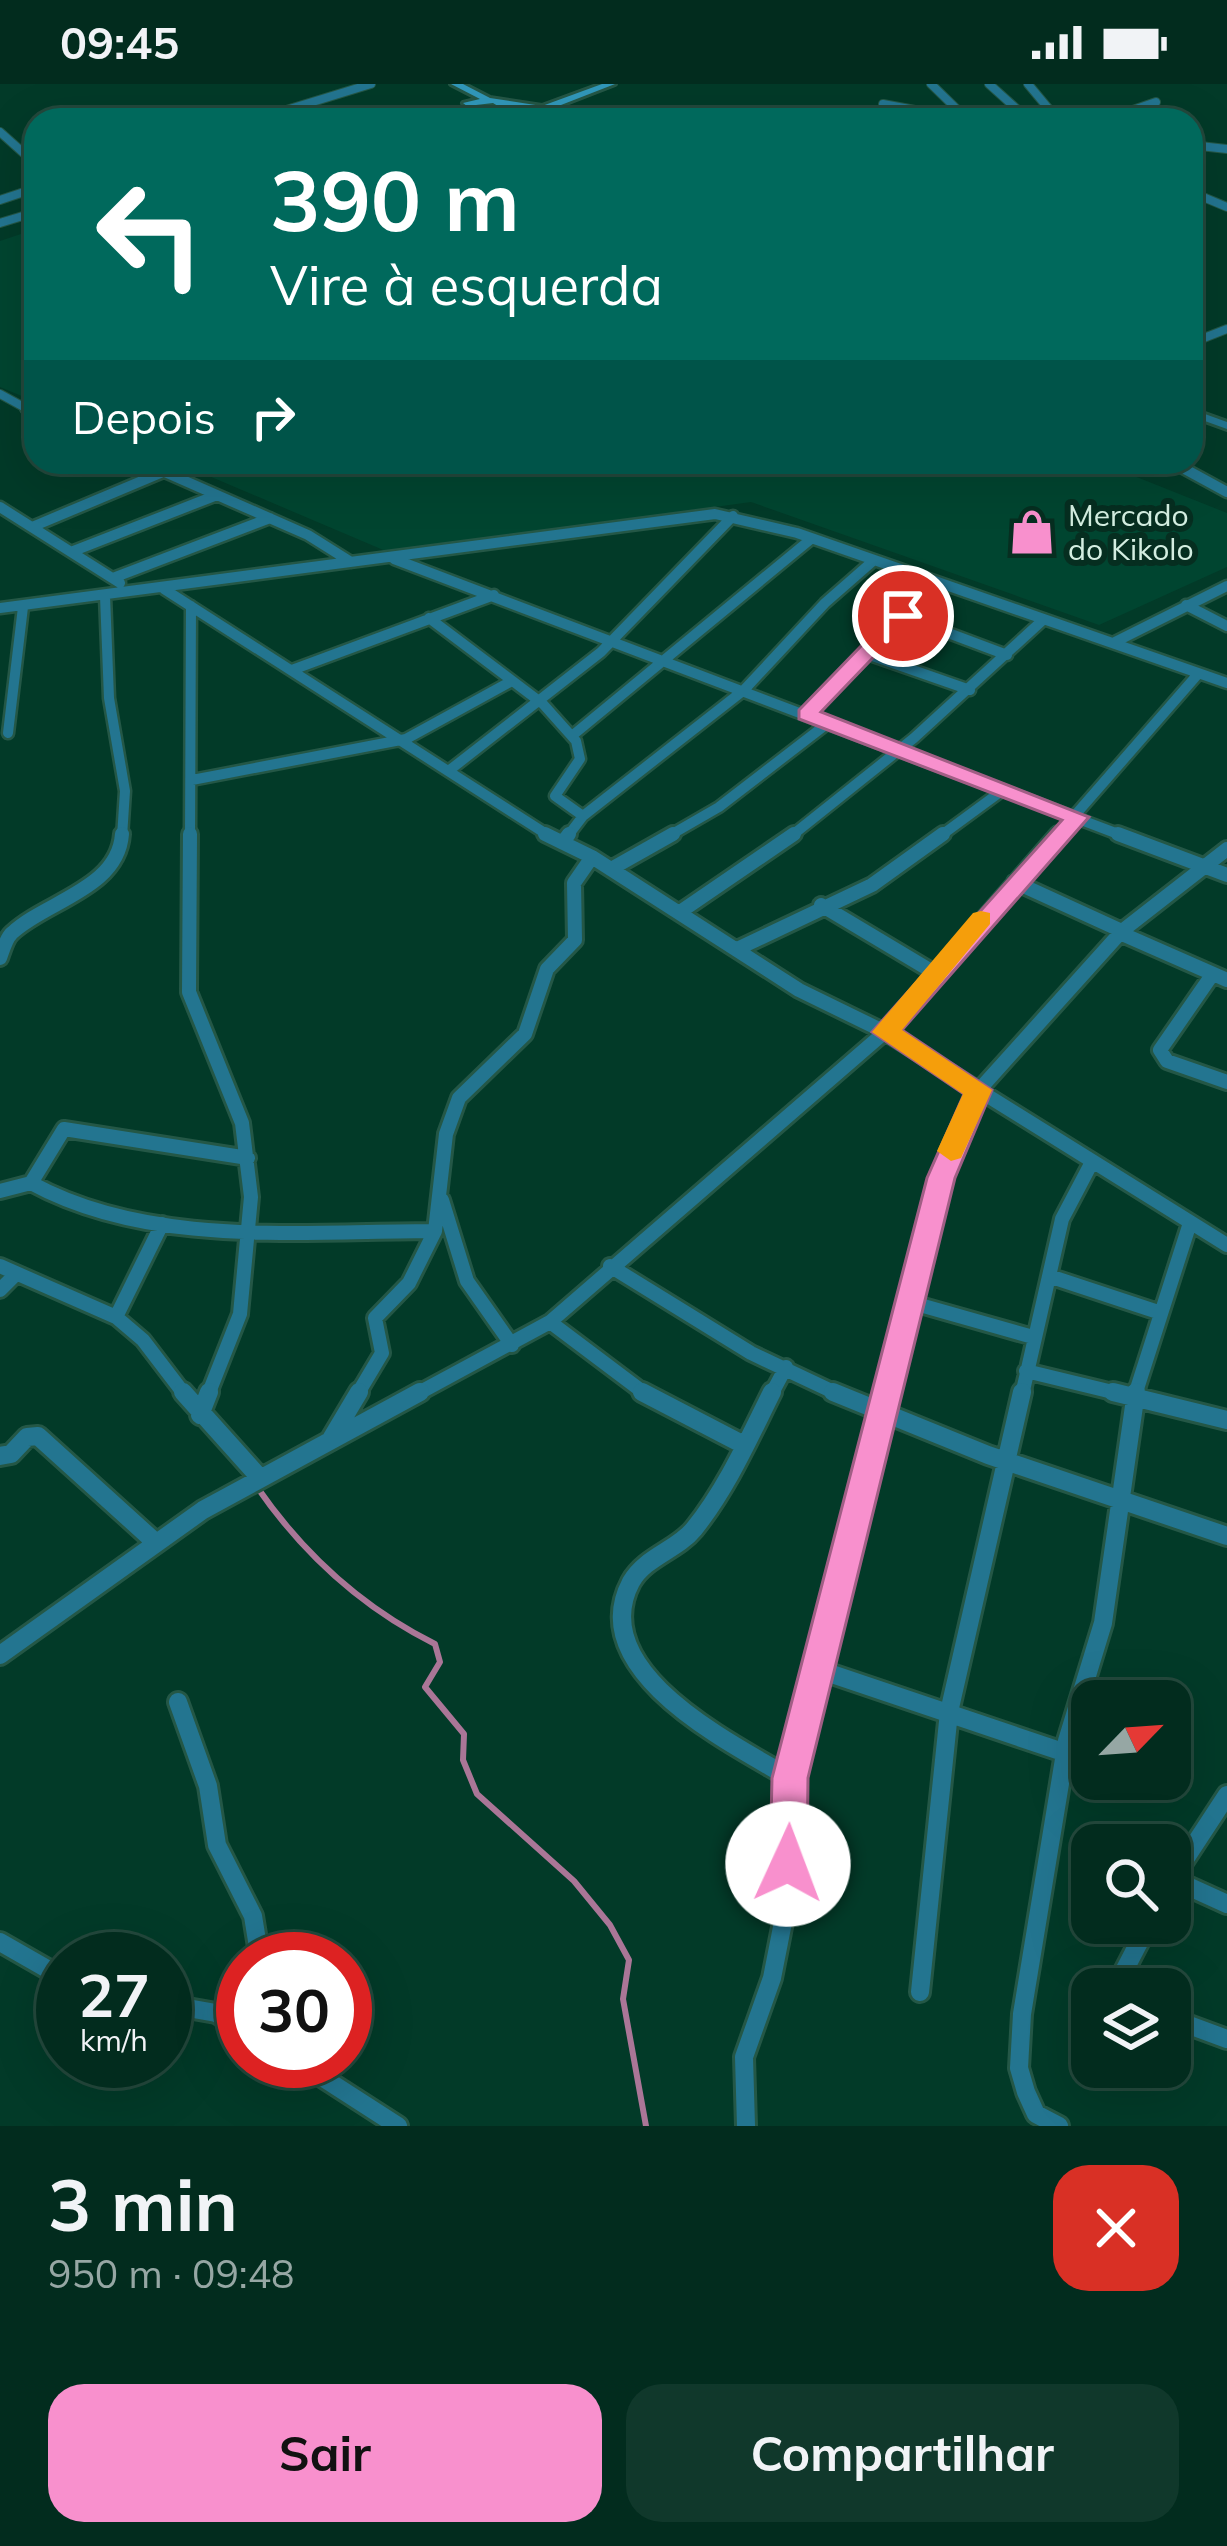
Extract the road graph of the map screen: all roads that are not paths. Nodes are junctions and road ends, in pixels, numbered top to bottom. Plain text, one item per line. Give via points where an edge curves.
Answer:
1 (371, 84) edge
2 (442, 84) edge
3 (457, 84) edge
4 (610, 84) edge
5 (931, 84) edge
6 (988, 84) edge
7 (1028, 84) edge
8 (492, 99) junction
9 (1156, 102) dead end
10 (883, 104) dead end
11 (467, 105) junction
12 (293, 108) edge
13 (472, 108) edge
14 (508, 108) edge
15 (523, 108) edge
16 (550, 108) edge
17 (904, 108) edge
18 (956, 108) edge
19 (1015, 108) edge
20 (1048, 108) edge
21 (1139, 108) edge
22 (0, 132) edge
23 (24, 153) edge
24 (158, 474) edge
25 (168, 474) edge
26 (1194, 474) edge
27 (1227, 492) edge
28 (217, 495) junction
29 (0, 506) edge
30 (733, 516) junction
31 (270, 518) junction
32 (32, 527) junction
33 (812, 539) junction
34 (71, 552) junction
35 (389, 557) junction
36 (873, 561) junction
37 (351, 562) junction
38 (113, 578) junction
39 (939, 584) junction
40 (164, 589) junction
41 (1224, 591) edge
42 (135, 592) junction
43 (494, 595) junction
44 (105, 596) junction
45 (1186, 605) junction
46 (191, 606) junction
47 (23, 607) junction
48 (0, 608) edge
49 (903, 616) junction
50 (428, 618) junction
51 (1044, 620) junction
52 (1227, 626) edge
53 (616, 640) junction
54 (1115, 642) junction
55 (864, 653) junction
56 (1007, 655) junction
57 (662, 658) junction
58 (292, 670) junction
59 (1198, 674) junction
60 (510, 682) junction
61 (1227, 683) edge
62 (970, 689) junction
63 (744, 690) junction
64 (544, 700) junction
65 (807, 715) junction
66 (828, 723) junction
67 (8, 734) dead end
68 (573, 735) junction
69 (406, 739) junction
70 (903, 752) junction
71 (452, 769) junction
72 (192, 780) junction
73 (1004, 790) junction
74 (583, 816) junction
75 (1077, 817) junction
76 (563, 842) junction
77 (1227, 849) edge
78 (592, 857) junction
79 (1204, 865) junction
80 (611, 869) junction
81 (1227, 875) edge
82 (1015, 882) junction
83 (821, 905) junction
84 (680, 912) junction
85 (1121, 932) junction
86 (737, 949) junction
87 (0, 958) edge
88 (933, 972) junction
89 (1220, 978) edge
90 (885, 1032) junction
91 (1227, 1082) edge
92 (979, 1090) junction
93 (248, 1158) junction
94 (1092, 1162) junction
95 (31, 1183) junction
96 (0, 1190) edge
97 (442, 1199) junction
98 (1190, 1223) junction
99 (162, 1224) junction
100 (250, 1231) junction
101 (434, 1231) junction
102 (1227, 1245) edge
103 (610, 1266) junction
104 (8, 1270) edge
105 (1052, 1277) junction
106 (0, 1290) edge
107 (913, 1303) junction
108 (1158, 1312) junction
109 (116, 1317) junction
110 (550, 1322) junction
111 (1033, 1337) junction
112 (512, 1345) junction
113 (786, 1367) junction
114 (1026, 1371) junction
115 (1135, 1396) junction
116 (886, 1413) junction
117 (200, 1415) junction
118 (1227, 1420) edge
119 (331, 1440) junction
120 (742, 1444) junction
121 (0, 1456) edge
122 (1004, 1462) junction
123 (260, 1478) junction
124 (1120, 1502) junction
125 (1227, 1536) edge
126 (154, 1541) junction
127 (0, 1655) edge
128 (820, 1670) junction
129 (178, 1702) dead end
130 (949, 1712) junction
131 (1066, 1753) junction
132 (790, 1778) junction
133 (1227, 1795) edge
134 (1191, 1850) edge
135 (1191, 1889) edge
136 (1227, 1904) edge
137 (256, 1932) edge
138 (0, 1942) edge
139 (36, 1963) edge
140 (920, 1992) dead end
141 (1191, 2026) edge
142 (1227, 2039) edge
143 (339, 2088) edge
144 (398, 2126) edge
145 (746, 2126) edge
146 (1059, 2126) edge

1 - 12 street
2 - 11 main road
3 - 8 main road
4 - 16 main road
5 - 18 street
6 - 19 street
7 - 20 street
8 - 11 main road
8 - 14 main road
8 - 15 main road
9 - 21 street
10 - 17 street
11 - 13 main road
22 - 23 street
24 - 32 street
25 - 28 street
26 - 27 street
28 - 31 street
28 - 34 street
29 - 32 street
30 - 33 street
30 - 35 street via 696,513
30 - 53 street
31 - 37 street
31 - 38 street
32 - 34 street
33 - 36 street
33 - 57 street
34 - 38 street
35 - 37 street
35 - 43 street
36 - 39 street
36 - 63 street
37 - 40 street
38 - 42 street
39 - 49 street
39 - 51 street
40 - 42 street
40 - 46 street
41 - 45 street
42 - 44 street
43 - 50 street
43 - 53 street
44 - 47 street
44 - 87 street via 109,698 125,791 121,848 66,902 10,934
45 - 52 street
45 - 54 street
46 - 58 street
46 - 72 street
47 - 48 street
47 - 67 street
49 - 55 street
49 - 56 street
50 - 58 street
50 - 60 street
51 - 54 street
51 - 56 street
53 - 57 street
53 - 64 street
54 - 59 street
55 - 62 street
55 - 65 street
56 - 62 street
57 - 63 street
57 - 68 street
58 - 69 street
59 - 61 street
59 - 75 street
60 - 64 street
60 - 69 street
62 - 70 street
63 - 65 street
63 - 74 street
64 - 68 street
64 - 71 street
65 - 66 street
66 - 70 street
66 - 80 street via 719,807
68 - 74 street via 579,766 555,796
69 - 71 street
69 - 72 street
70 - 73 street
70 - 84 street
71 - 76 street
72 - 93 street via 189,992 242,1123
73 - 75 street
73 - 83 street via 882,879
74 - 76 street
75 - 79 street
75 - 82 street
76 - 78 street
77 - 79 street
78 - 80 street
78 - 97 street via 574,883 575,940 547,969 531,1024 459,1097 446,1134
79 - 81 street
79 - 85 street
80 - 84 street
82 - 85 street
82 - 88 street
83 - 86 street
83 - 88 street
84 - 86 street
85 - 89 street
85 - 92 street
86 - 90 street
88 - 90 street
89 - 91 street via 1160,1050 1167,1061
90 - 92 street
90 - 103 street
92 - 94 street
92 - 107 street via 941,1178
93 - 95 street via 64,1129
93 - 100 street
94 - 98 street
94 - 105 street via 1062,1219
95 - 96 street
95 - 99 street
97 - 101 street
97 - 112 street via 467,1281
98 - 102 street
98 - 108 street
99 - 100 street
99 - 109 street
100 - 101 street
100 - 117 street via 241,1314
101 - 119 street via 410,1283 375,1318 382,1353
103 - 110 street
103 - 113 street via 681,1315
104 - 106 street
104 - 109 street
105 - 108 street
105 - 111 street
107 - 111 street
107 - 116 street
108 - 115 street
109 - 117 street
110 - 112 street
110 - 120 street via 638,1393
111 - 114 street
112 - 119 street
113 - 116 street
113 - 120 street
114 - 115 street
114 - 122 street
115 - 118 street
115 - 124 street
116 - 122 street
116 - 128 street
117 - 123 street
119 - 123 street
120 - 132 street via 697,1526 631,1582 625,1634 631,1661 656,1690
121 - 126 street via 38,1436
122 - 124 street
122 - 130 street
123 - 126 street
124 - 125 street
124 - 131 street via 1102,1622
126 - 127 street
128 - 130 street
128 - 132 street
129 - 137 street via 208,1786 217,1845
130 - 131 street
130 - 140 street
131 - 146 street via 1019,2068 1036,2114
132 - 145 street via 778,1953 742,2053
133 - 134 street
135 - 136 street
138 - 139 street
141 - 142 street
143 - 144 street

